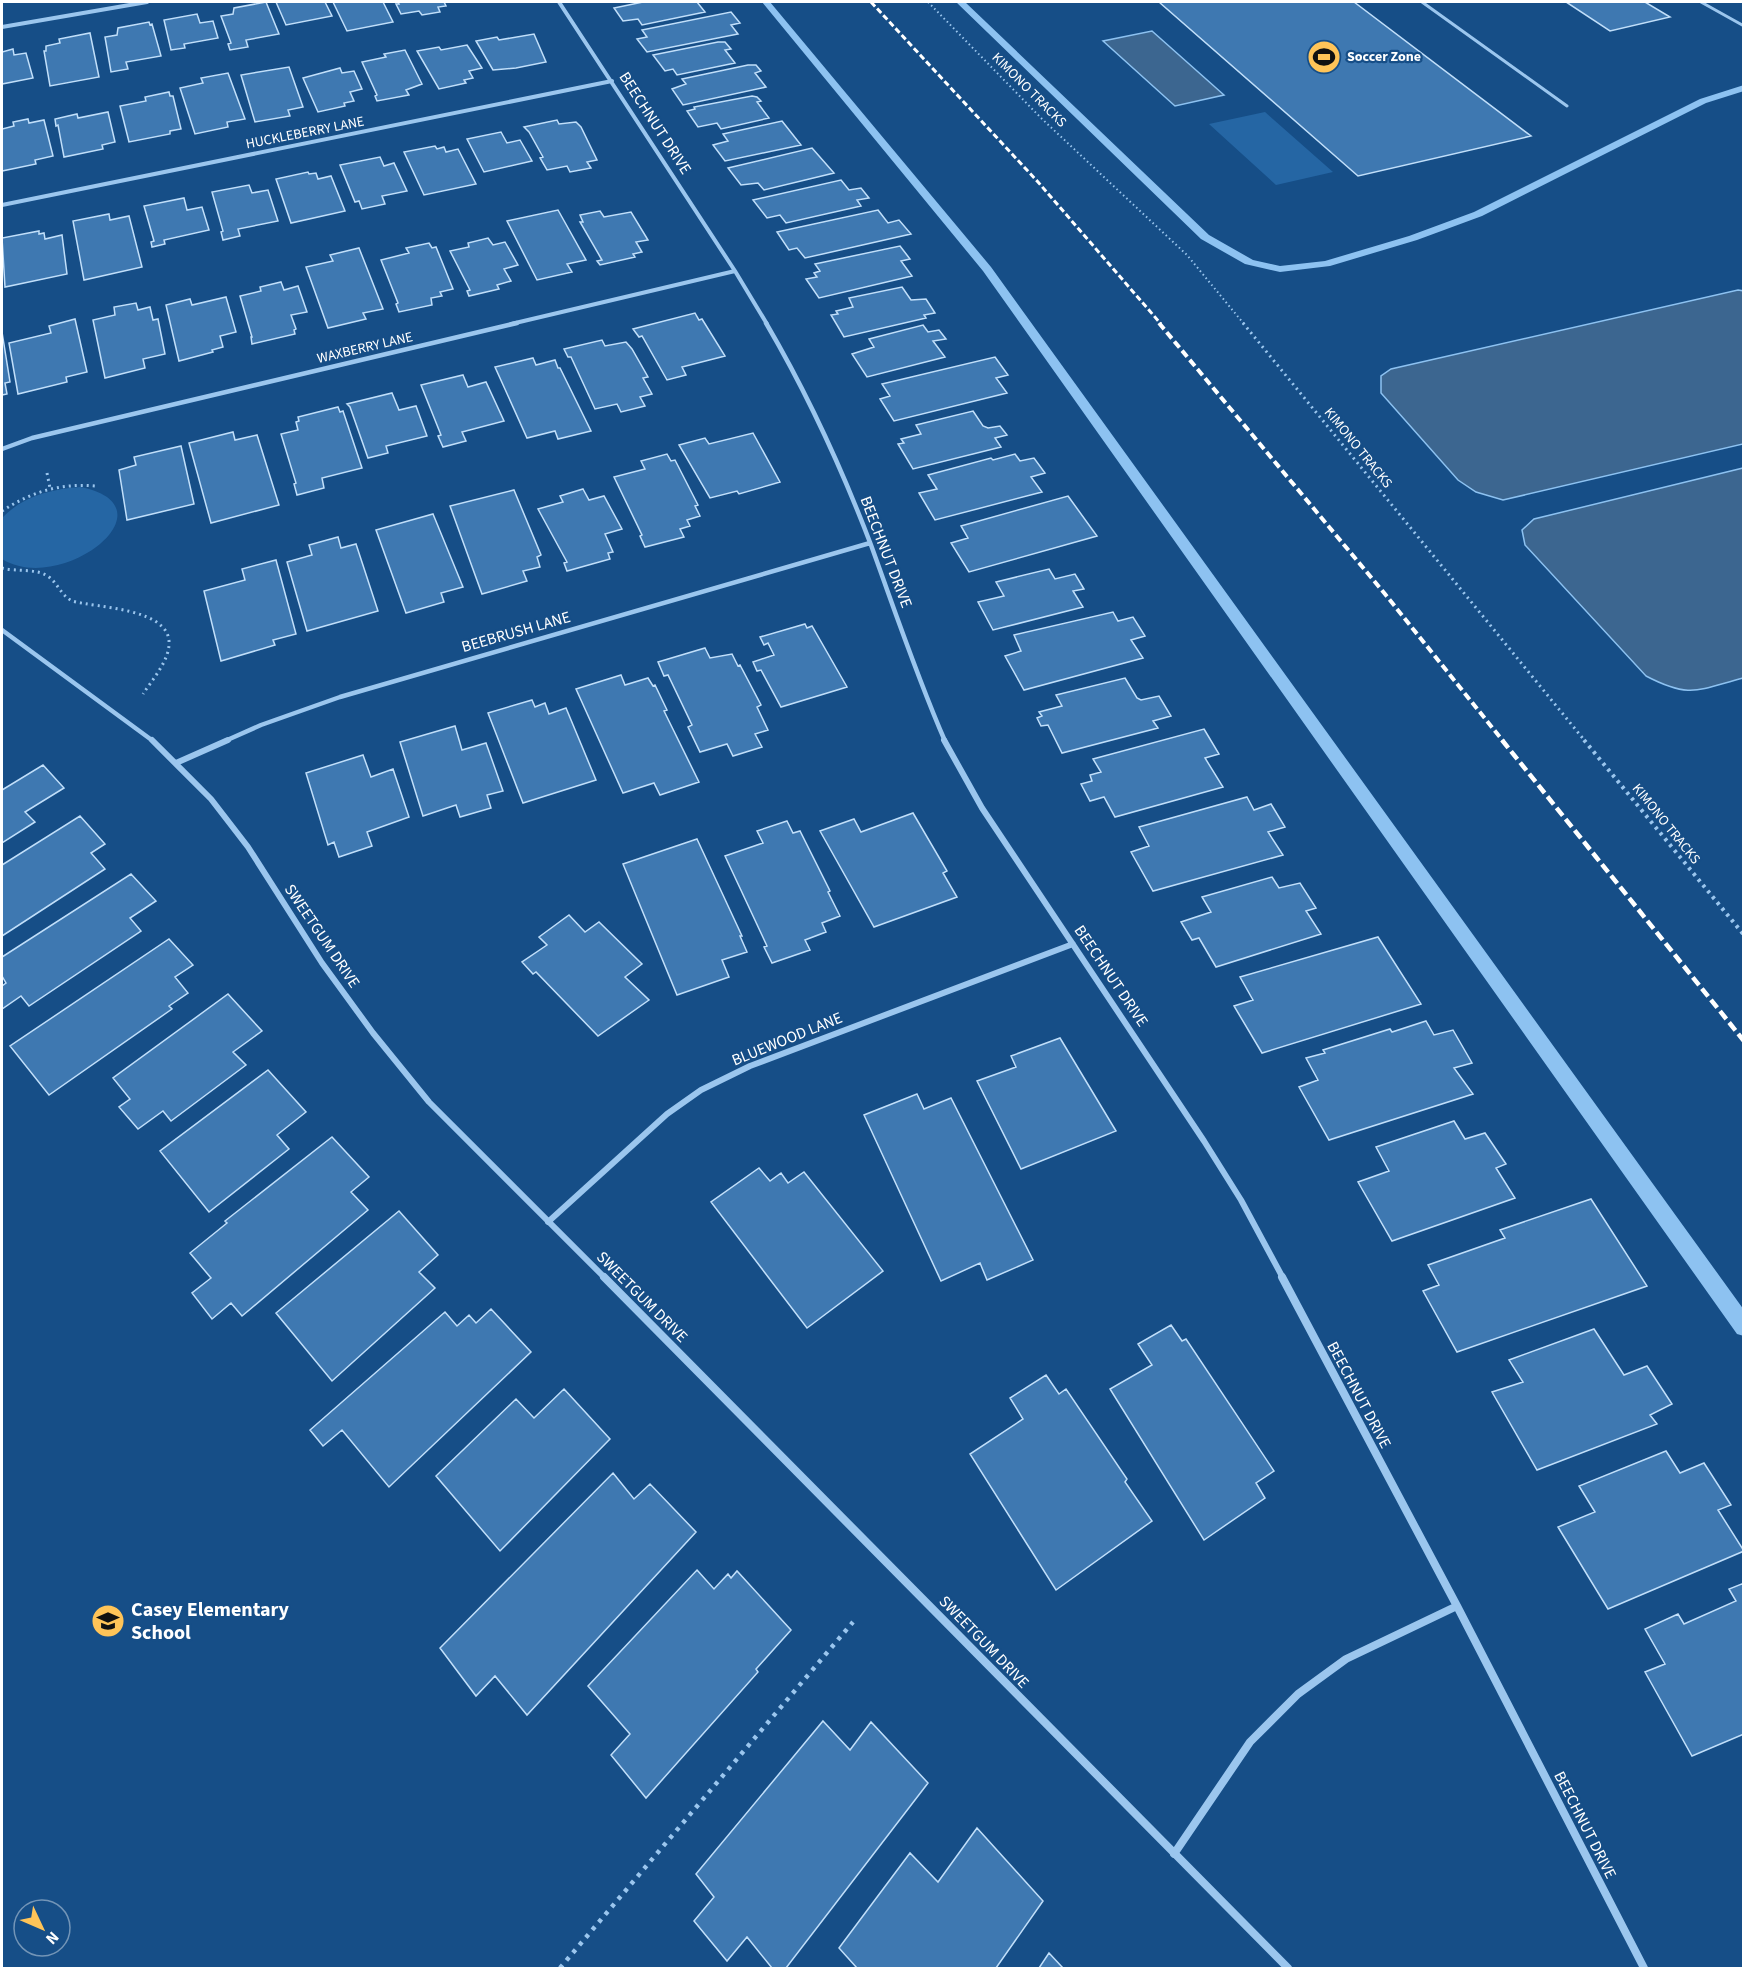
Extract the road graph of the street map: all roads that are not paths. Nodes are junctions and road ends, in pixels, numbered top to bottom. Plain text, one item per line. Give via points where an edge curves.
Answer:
1 (147, 2) edge
2 (559, 2) edge
3 (1422, 2) edge
4 (1701, 2) edge
5 (1743, 26) edge
6 (2, 27) edge
7 (612, 81) junction
8 (1567, 105) dead end
9 (2, 205) edge
10 (735, 271) junction
11 (2, 449) edge
12 (870, 543) junction
13 (2, 630) edge
14 (176, 763) junction
15 (1073, 944) junction
16 (548, 1222) junction
17 (1457, 1606) junction
18 (1174, 1854) junction
19 (1288, 1968) edge
20 (1644, 1968) edge

1 - 6 street
2 - 7 street, BEECHNUT DRIVE
3 - 8 lane
4 - 5 lane
7 - 9 street, HUCKLEBERRY LANE
7 - 10 street, BEECHNUT DRIVE
10 - 11 street, WAXBERRY LANE via 32,438
10 - 12 street, BEECHNUT DRIVE via 786,357
12 - 14 street, BEEBRUSH LANE via 340,697 261,725
12 - 15 street, BEECHNUT DRIVE via 951,755
13 - 14 street, SWEETGUM DRIVE via 152,740
14 - 16 street, SWEETGUM DRIVE via 249,847 322,963 415,1085
15 - 16 street, BLUEWOOD LANE via 750,1066 700,1090 667,1114
15 - 17 street, BEECHNUT DRIVE via 1240,1200
16 - 18 street, SWEETGUM DRIVE
17 - 18 street via 1346,1659 1298,1694 1250,1742
17 - 20 street, BEECHNUT DRIVE
18 - 19 street, SWEETGUM DRIVE

